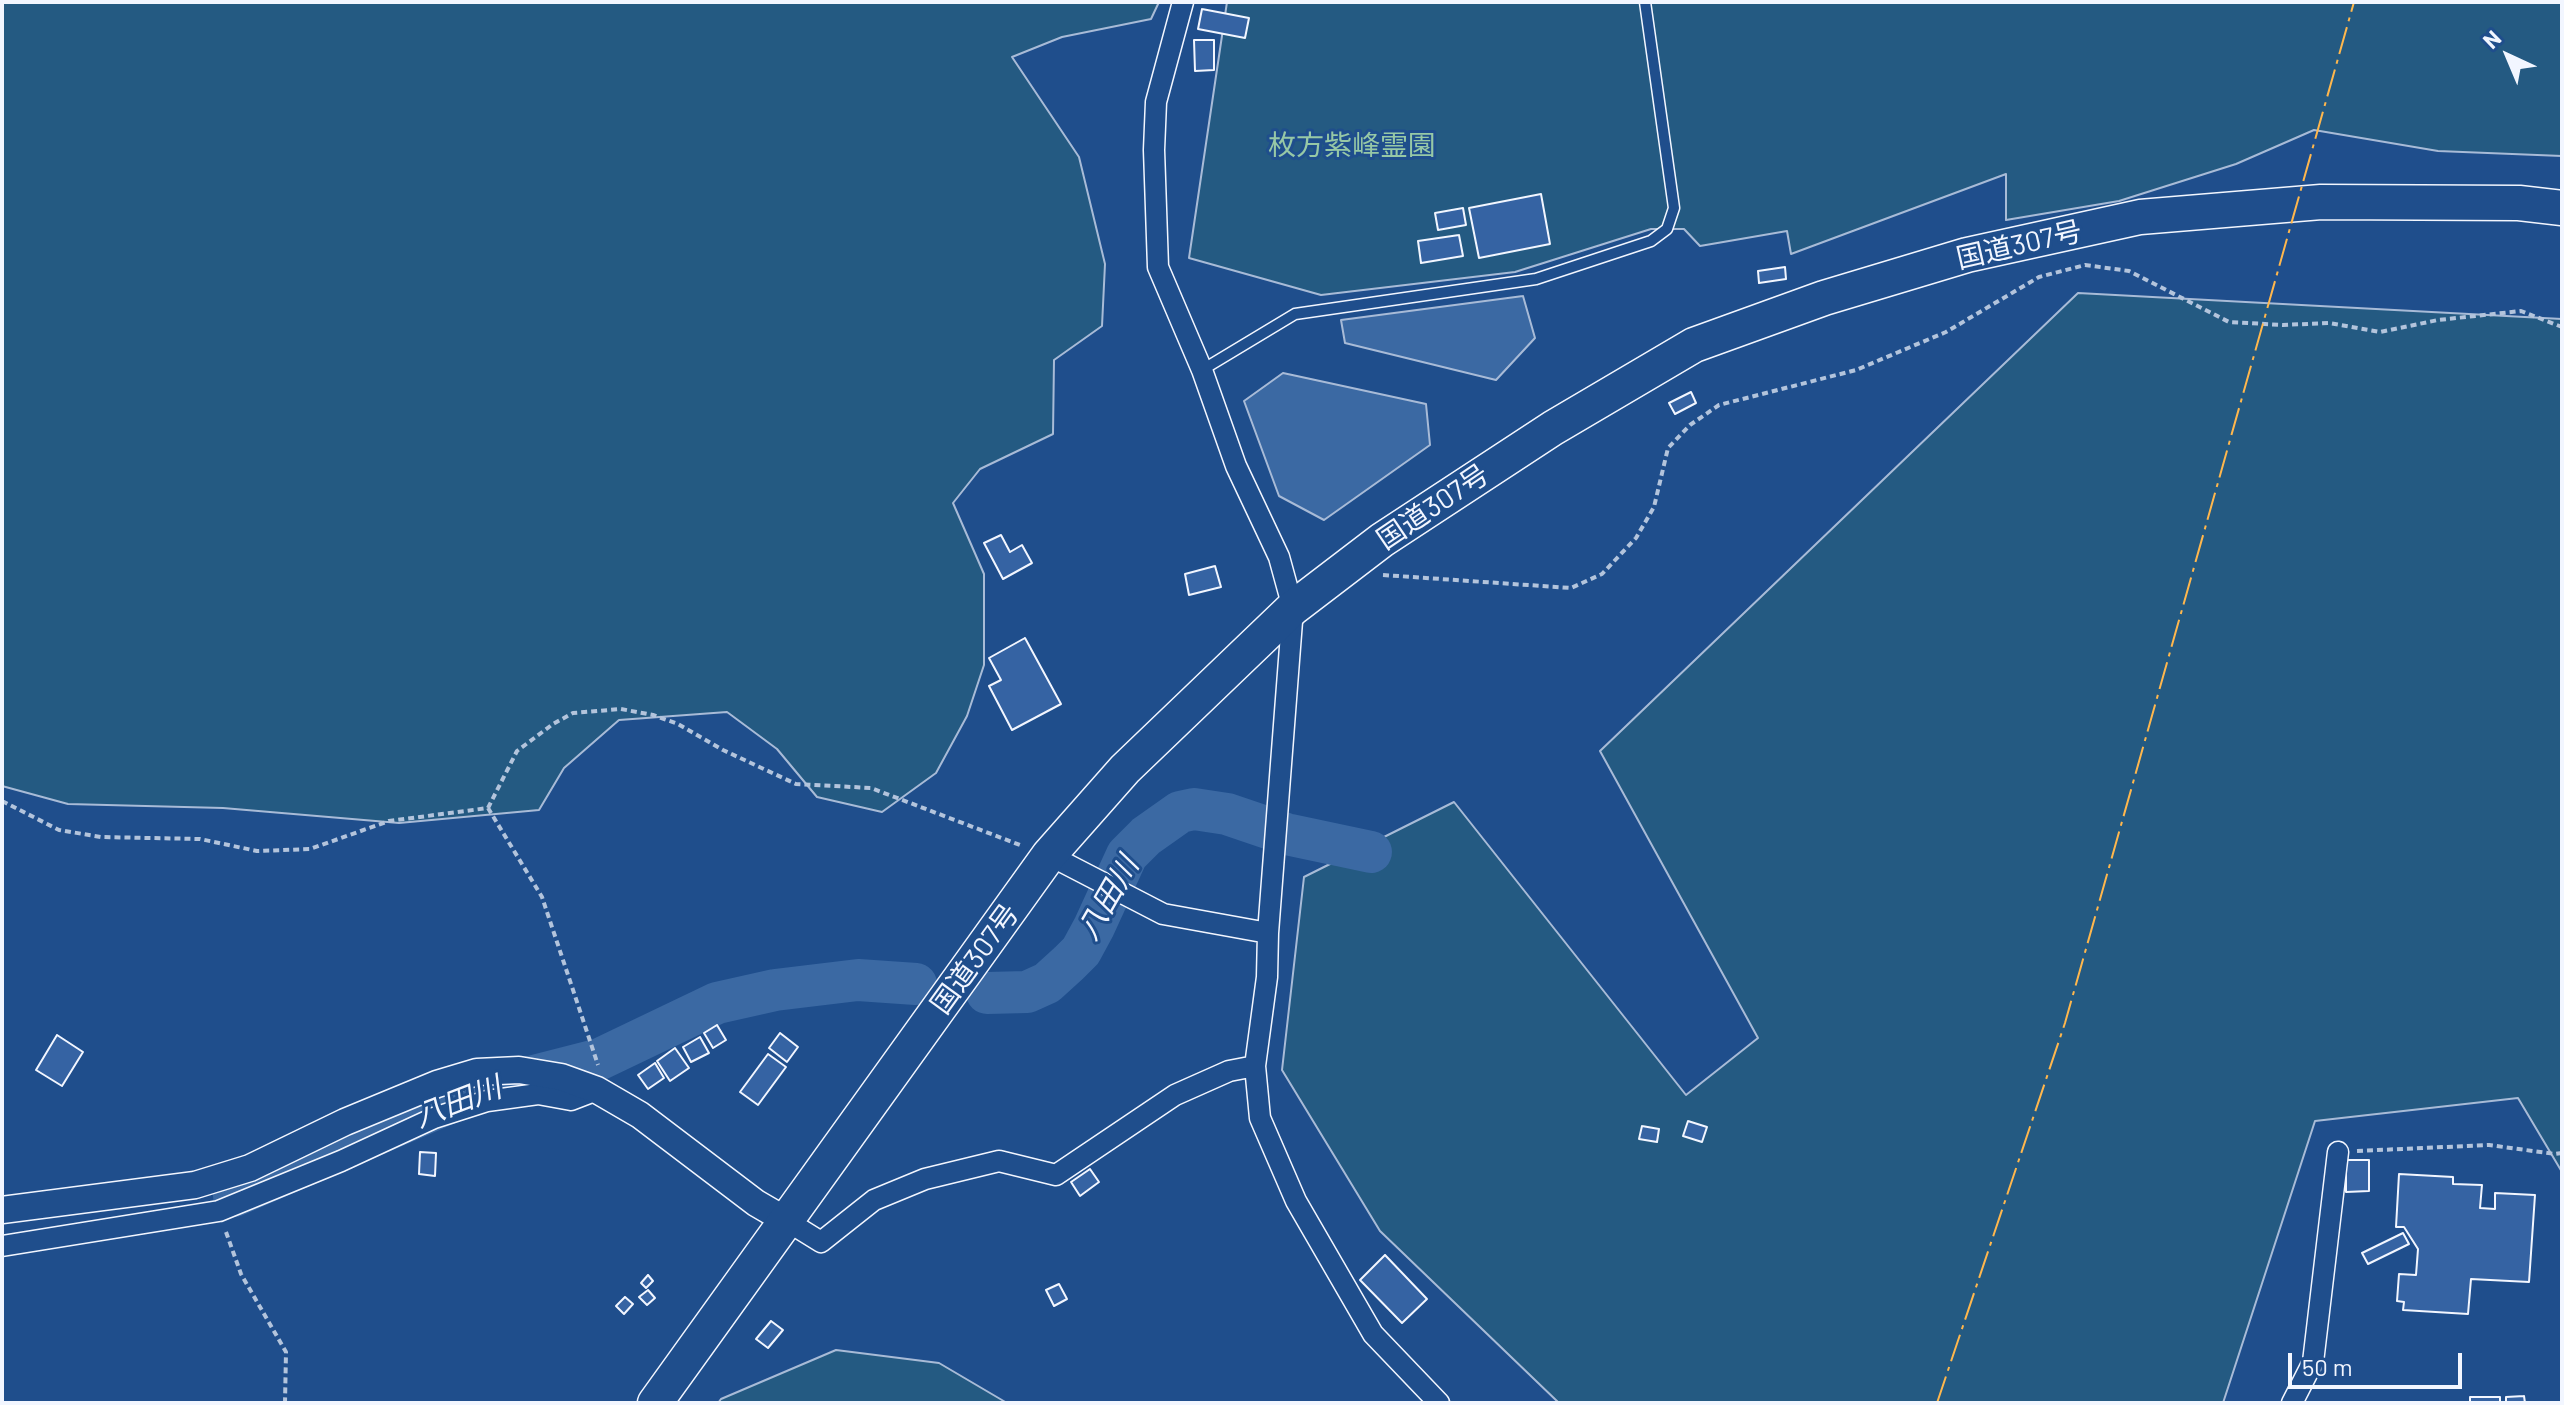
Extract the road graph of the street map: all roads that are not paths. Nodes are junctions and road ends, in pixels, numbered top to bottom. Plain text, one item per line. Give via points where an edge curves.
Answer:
1 (1183, 2) edge
2 (1645, 2) edge
3 (2562, 208) edge
4 (1202, 370) junction
5 (1293, 608) junction
6 (1049, 855) junction
7 (1268, 933) junction
8 (1255, 1066) junction
9 (597, 1090) junction
10 (2338, 1152) road end
11 (2, 1210) edge
12 (787, 1221) junction
13 (2, 1246) edge
14 (655, 1403) edge
15 (1439, 1403) edge
16 (2292, 1403) edge

1 - 4 street via 1156,102 1158,267
2 - 4 lane via 1674,208 1667,229 1651,241 1536,279 1295,314
3 - 5 highway, 国道307号 via 2321,202 2140,217 1953,259 1824,298 1694,345 1553,428 1382,540
4 - 5 street via 1236,466 1279,557
5 - 6 highway, 国道307号 via 1125,769
5 - 7 street
6 - 7 street via 1163,914
6 - 12 highway, 国道307号
7 - 8 street
8 - 12 street via 1229,1071 1175,1095 1056,1175 999,1161 925,1179 874,1200 821,1242
8 - 15 street via 1260,1118 1296,1201 1373,1334
9 - 11 street via 519,1070 477,1072 345,1122 250,1168 195,1185
9 - 12 street
9 - 13 street via 571,1100 538,1094 487,1101 434,1118 219,1211
10 - 16 street via 2313,1362
12 - 14 highway, 国道307号

